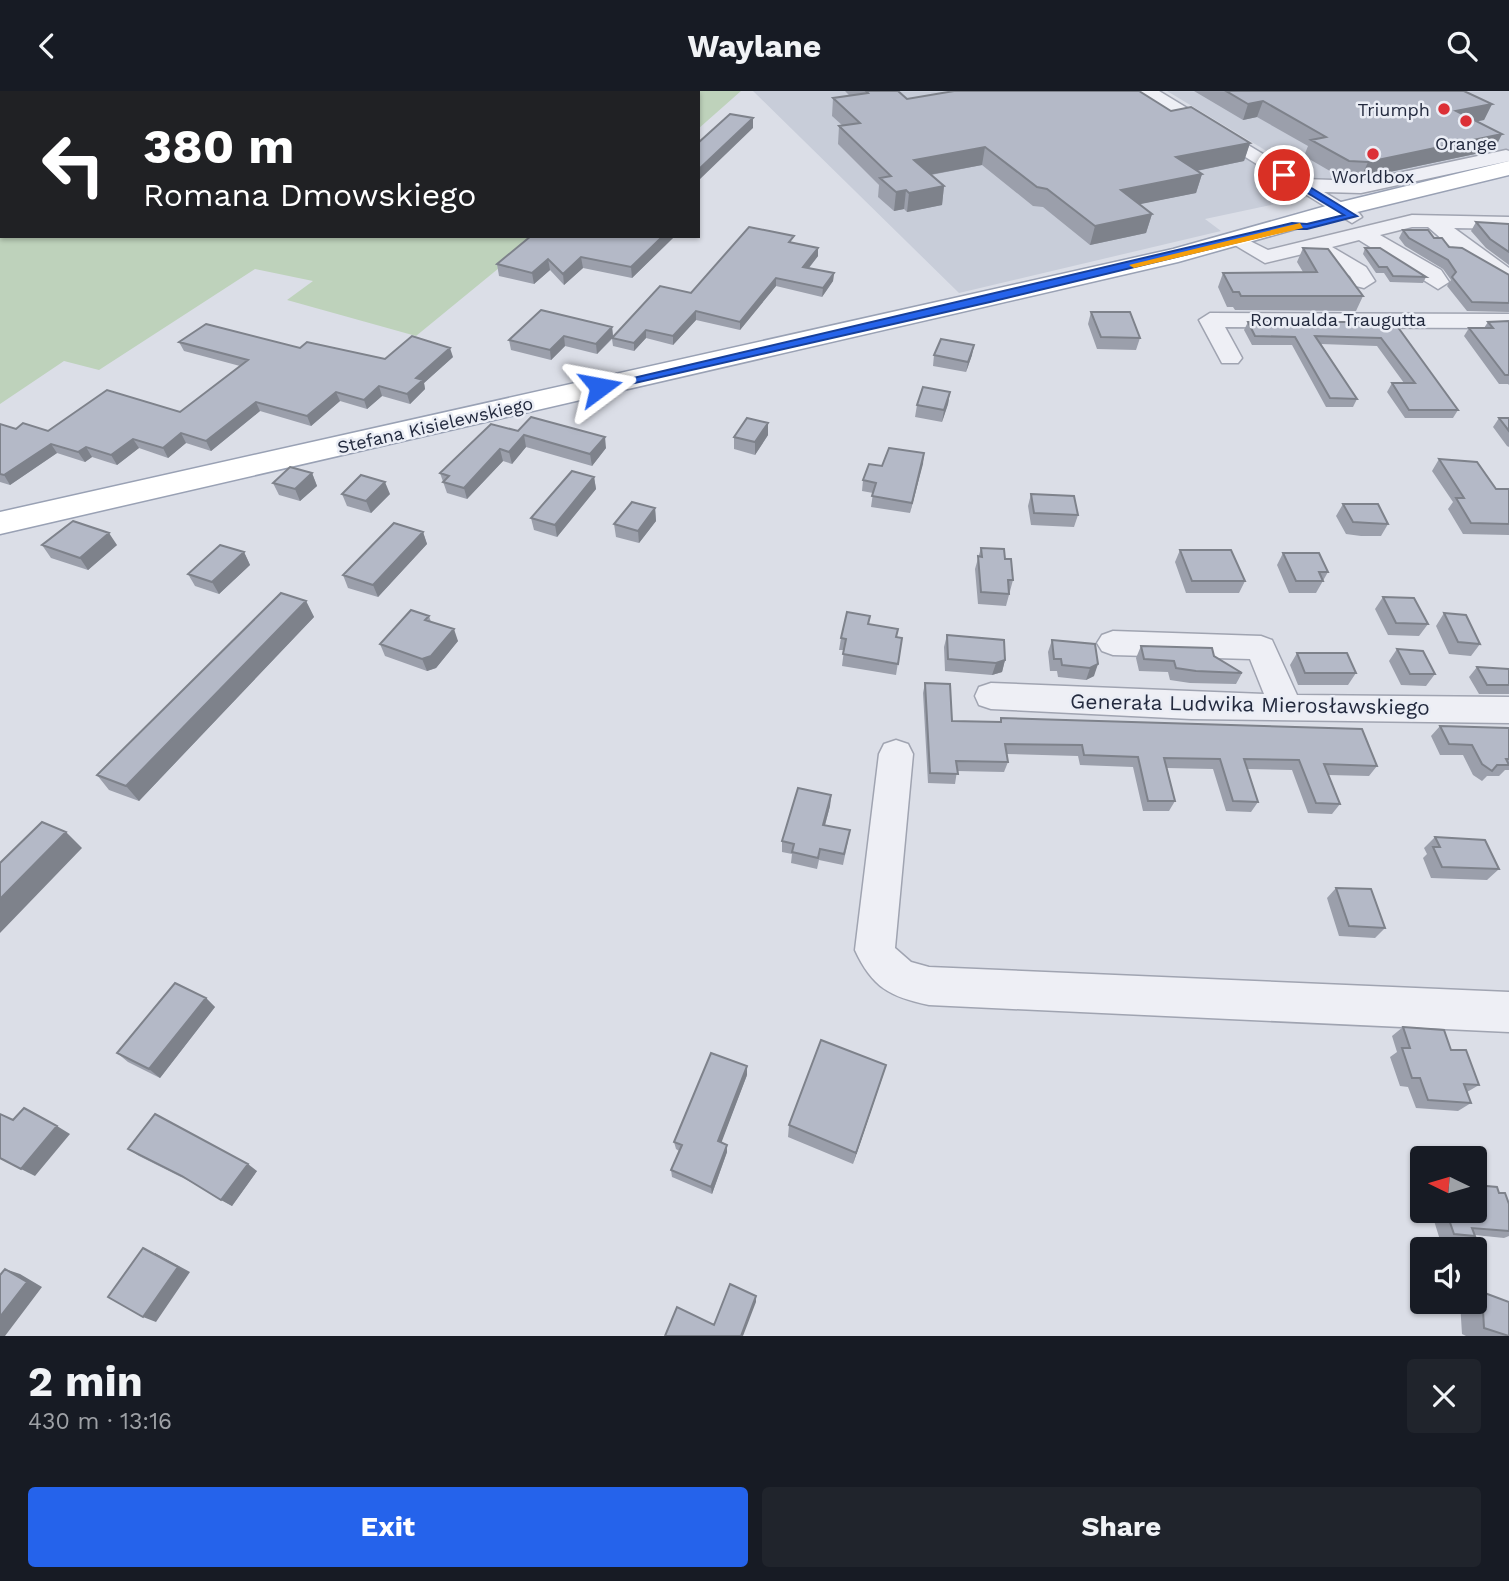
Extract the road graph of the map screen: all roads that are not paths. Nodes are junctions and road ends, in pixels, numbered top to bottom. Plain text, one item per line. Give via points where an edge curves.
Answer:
1 (1147, 91) edge
2 (1507, 162) edge
3 (1509, 181) edge
4 (1301, 185) junction
5 (1352, 220) junction
6 (1434, 222) junction
7 (1509, 223) edge
8 (1238, 241) junction
9 (1315, 245) junction
10 (1265, 257) junction
11 (1509, 277) edge
12 (1275, 278) edge
13 (1364, 281) dead end
14 (1438, 282) dead end
15 (1509, 321) edge
16 (1230, 358) dead end
17 (0, 523) edge
18 (1113, 643) dead end
19 (991, 696) dead end
20 (1286, 707) junction
21 (1509, 710) edge
22 (896, 754) dead end
23 (1509, 1012) edge

1 - 4 street
2 - 4 street via 1361,187
2 - 5 main road, Stefana Kisielewskiego
3 - 5 main road, Stefana Kisielewskiego
4 - 5 street
5 - 6 street, Stefana Kisielewskiego
5 - 8 main road, Stefana Kisielewskiego via 1292,226
5 - 9 street, Stefana Kisielewskiego
5 - 14 street
6 - 7 street, Stefana Kisielewskiego
6 - 11 street
8 - 10 street
8 - 17 main road, Stefana Kisielewskiego
9 - 10 street, Stefana Kisielewskiego
9 - 13 street via 1358,272
10 - 12 street
15 - 16 street, Romualda Traugutta via 1210,320
18 - 20 street via 1261,647
19 - 20 street, Generała Ludwika Mierosławskiego
20 - 21 street, Generała Ludwika Mierosławskiego
22 - 23 street via 875,950 881,965 905,982

